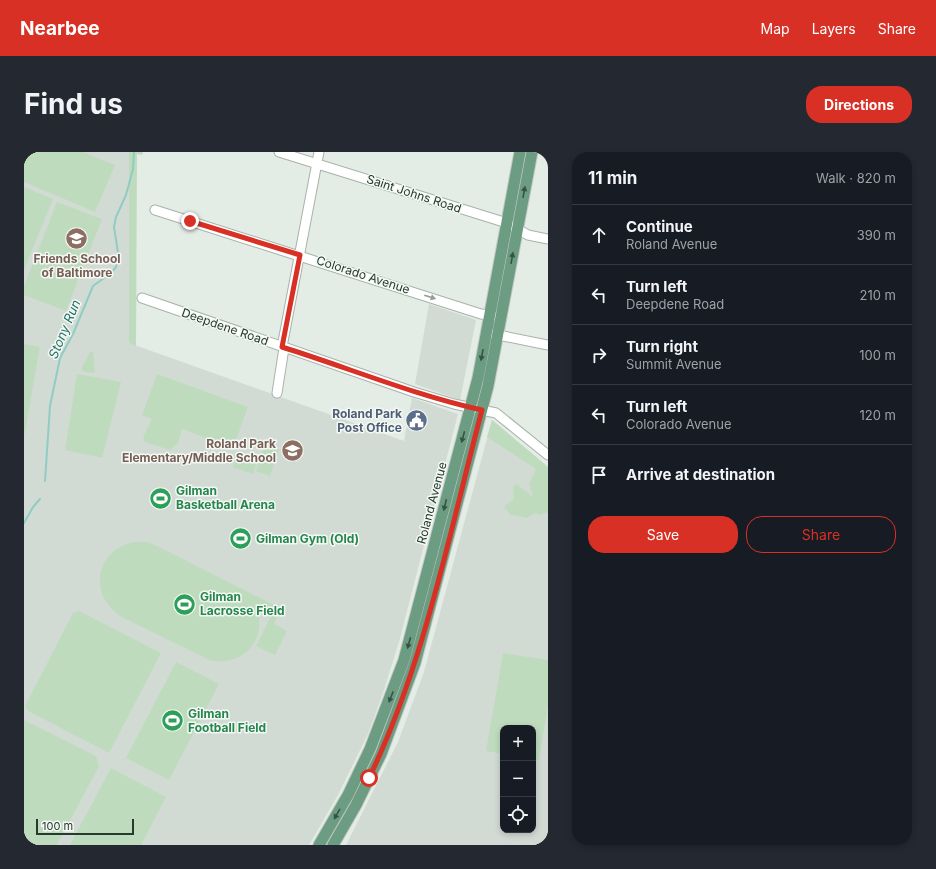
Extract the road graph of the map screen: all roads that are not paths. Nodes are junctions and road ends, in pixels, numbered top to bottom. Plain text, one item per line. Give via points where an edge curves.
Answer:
1 (279, 152) edge
2 (319, 152) edge
3 (520, 152) edge
4 (532, 152) edge
5 (317, 164) junction
6 (155, 210) dead end
7 (507, 223) junction
8 (517, 231) junction
9 (548, 239) edge
10 (300, 255) junction
11 (142, 298) dead end
12 (490, 315) junction
13 (502, 317) junction
14 (487, 333) junction
15 (499, 335) junction
16 (548, 345) edge
17 (283, 348) junction
18 (277, 393) dead end
19 (476, 409) junction
20 (548, 455) edge
21 (319, 845) edge
22 (333, 845) edge

1 - 5 street, Saint Johns Road
2 - 5 street
3 - 7 main road, Roland Avenue
8 -> 4 main road, Roland Avenue
5 - 7 street, Saint Johns Road
5 - 10 street
6 - 10 street, Colorado Avenue
7 - 8 street, Saint Johns Road
7 - 12 main road, Roland Avenue
8 - 9 street, Saint Johns Road
13 -> 8 main road, Roland Avenue
10 -> 12 street, Colorado Avenue
10 - 17 street
11 - 17 street, Deepdene Road
12 - 13 street, Colorado Avenue
12 - 14 main road, Roland Avenue
13 - 15 main road, Roland Avenue
14 - 15 street
14 -> 19 main road, Roland Avenue
15 - 16 street
15 - 19 main road, Roland Avenue
17 - 18 street
17 - 19 street, Deepdene Road via 414,392
19 - 20 street, Deepdene Road via 496,413
19 -> 21 main road, Roland Avenue via 394,689 359,773
19 - 22 main road, Roland Avenue via 415,663 381,754

